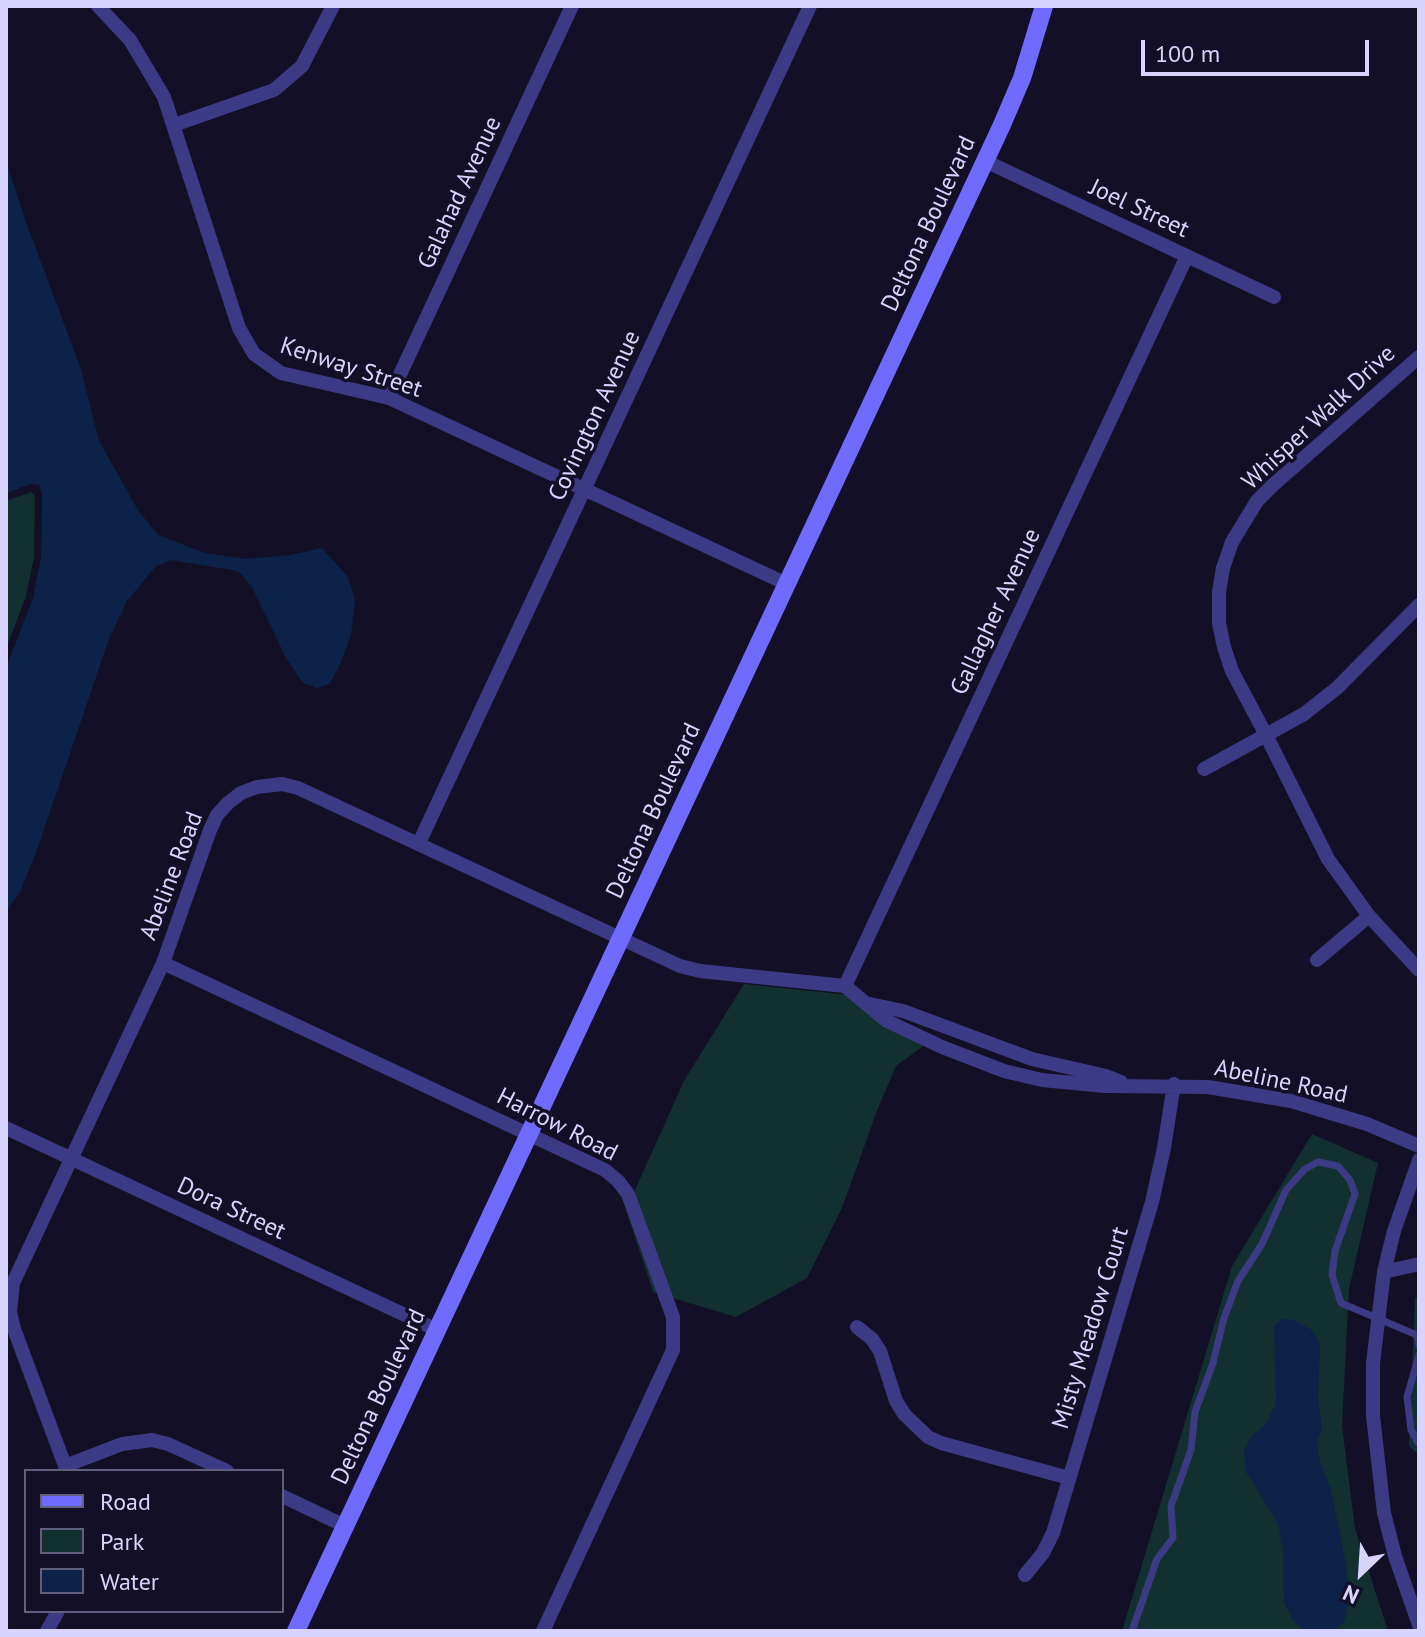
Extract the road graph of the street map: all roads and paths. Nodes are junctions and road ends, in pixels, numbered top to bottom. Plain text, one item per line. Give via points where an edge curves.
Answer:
1 (98, 6) edge
2 (333, 6) edge
3 (572, 6) edge
4 (810, 6) edge
5 (1044, 6) edge
6 (174, 125) junction
7 (985, 161) junction
8 (1187, 256) junction
9 (1274, 297) dead end
10 (1419, 357) edge
11 (389, 398) junction
12 (585, 490) junction
13 (787, 584) junction
14 (1419, 605) edge
15 (1266, 735) junction
16 (1204, 769) dead end
17 (419, 843) junction
18 (1369, 916) junction
19 (621, 938) junction
20 (1317, 960) dead end
21 (163, 963) junction
22 (1419, 970) edge
23 (845, 986) junction
24 (866, 1003) junction
25 (1174, 1084) junction
26 (1128, 1085) junction
27 (6, 1128) edge
28 (529, 1134) junction
29 (1419, 1146) edge
30 (71, 1158) junction
31 (1419, 1160) edge
32 (1419, 1264) edge
33 (1384, 1272) junction
34 (1377, 1318) junction
35 (857, 1327) dead end
36 (437, 1330) junction
37 (1419, 1345) edge
38 (1419, 1355) edge
39 (1419, 1444) edge
40 (66, 1468) edge
41 (223, 1469) edge
42 (1069, 1478) junction
43 (284, 1497) edge
44 (345, 1526) junction
45 (1025, 1575) dead end
46 (57, 1613) edge
47 (1419, 1625) edge
48 (47, 1631) edge
49 (296, 1631) edge
50 (543, 1631) edge
51 (1132, 1631) edge

1 - 6 street, Kenway Street via 148,68
2 - 6 street via 312,52 282,84 259,98
3 - 11 street, Galahad Avenue
4 - 12 street, Covington Avenue
5 - 7 main road, Deltona Boulevard via 1022,78
6 - 11 street, Kenway Street via 239,328 254,354 281,373
7 - 8 street, Joel Street
7 - 13 main road, Deltona Boulevard
8 - 9 street, Joel Street
8 - 23 street, Gallagher Avenue
10 - 15 street, Whisper Walk Drive via 1273,485 1232,542 1219,592 1222,635 1232,671
11 - 12 street, Kenway Street
12 - 13 street, Kenway Street
12 - 17 street, Covington Avenue
13 - 19 main road, Deltona Boulevard
14 - 15 street via 1337,688
15 - 16 street
15 - 18 street, Whisper Walk Drive via 1328,859
17 - 19 street, Abeline Road
17 - 21 street, Abeline Road via 298,788 269,784 241,793 210,830
18 - 20 street
18 - 22 street, Whisper Walk Drive
19 - 23 street, Abeline Road via 700,971
19 - 28 main road, Deltona Boulevard
21 - 28 street, Harrow Road
21 - 30 street, Abeline Road
23 - 24 street, Abeline Road
24 - 26 street, Abeline Road
24 - 26 street, Abeline Road via 901,1028 1004,1071 1042,1080
25 - 26 street, Abeline Road
25 - 29 street, Abeline Road via 1291,1101
25 - 42 street, Misty Meadow Court via 1152,1202
27 - 30 street, Dora Street
28 - 36 main road, Deltona Boulevard
28 - 50 street, Harrow Road via 605,1170 628,1194 675,1334 669,1362
30 - 36 street, Dora Street
30 - 40 street, Abeline Road via 10,1295 14,1329
31 - 33 street
32 - 33 street
33 - 34 street
34 - 37 lane via 1417,1335
34 - 47 street via 1377,1466 1395,1556
34 - 51 lane via 1341,1303 1332,1275 1335,1251 1355,1194 1338,1166 1318,1162 1286,1190 1238,1281 1171,1506 1173,1538 1157,1559
35 - 42 street via 880,1351 904,1414 928,1437
36 - 44 main road, Deltona Boulevard
38 - 39 lane via 1407,1397 1411,1430
40 - 41 street via 122,1444 152,1440
42 - 45 street, Misty Meadow Court via 1053,1533
43 - 44 street
44 - 49 main road, Deltona Boulevard
46 - 48 street

